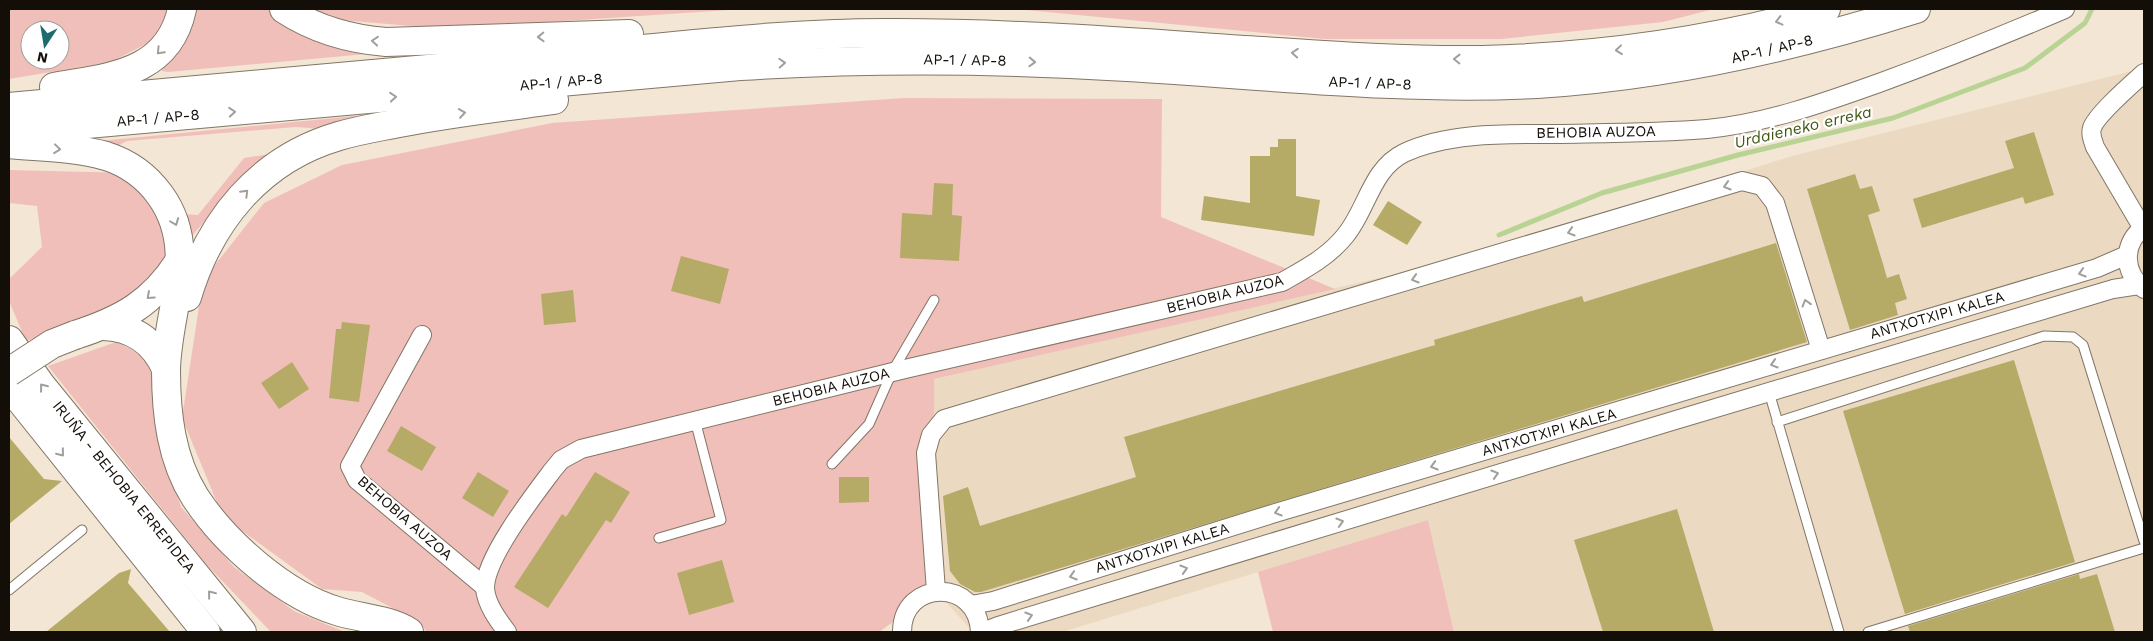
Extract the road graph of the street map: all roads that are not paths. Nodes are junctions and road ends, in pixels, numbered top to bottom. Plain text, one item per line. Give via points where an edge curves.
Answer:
1 (182, 9) edge
2 (284, 9) edge
3 (1826, 9) edge
4 (1916, 9) edge
5 (2065, 9) edge
6 (759, 39) junction
7 (740, 66) junction
8 (2144, 73) edge
9 (9, 100) edge
10 (9, 107) edge
11 (9, 132) edge
12 (9, 144) edge
13 (2143, 227) edge
14 (2127, 255) junction
15 (180, 258) junction
16 (2142, 287) edge
17 (934, 300) dead end
18 (103, 326) junction
19 (422, 335) dead end
20 (9, 340) edge
21 (1820, 350) junction
22 (9, 372) edge
23 (892, 372) junction
24 (166, 376) junction
25 (9, 386) edge
26 (1769, 392) junction
27 (695, 420) junction
28 (1777, 422) junction
29 (832, 464) dead end
30 (82, 530) dead end
31 (660, 538) dead end
32 (2144, 541) edge
33 (2144, 548) edge
34 (485, 587) junction
35 (9, 590) edge
36 (936, 591) junction
37 (971, 605) junction
38 (373, 628) edge
39 (898, 629) edge
40 (206, 632) edge
41 (242, 632) edge
42 (408, 632) edge
43 (507, 632) edge
44 (981, 632) edge
45 (1839, 632) edge
46 (1868, 632) edge

1 -> 9 highway via 168,42 150,61 138,68 113,76 27,92
6 -> 2 highway via 648,33 386,42 328,31
3 -> 6 highway, AP-1 / AP-8 via 1754,27 1645,47 1480,60 1371,57 1045,36 890,33
7 -> 4 highway, AP-1 / AP-8 via 968,59 1370,84 1537,84 1712,62 1811,40
5 - 23 street, BEHOBIA AUZOA via 1969,50 1807,109 1756,121 1707,129 1504,134 1426,145 1404,153 1385,166 1346,236 1318,261 1282,282
6 - 10 highway, AP-1 / AP-8
11 -> 7 highway, AP-1 / AP-8
24 -> 7 highway via 194,273 215,231 249,189 298,153 371,128 700,80
8 - 13 street via 2098,118 2092,128 2095,147
12 -> 15 highway via 92,153 114,159 135,170 168,205 178,228
13 - 14 street via 2131,241
14 - 16 street via 2129,270
14 -> 21 street, ANTXOTXIPI KALEA via 2097,268
15 -> 18 highway via 148,299
15 - 24 highway
16 - 26 street, ANTXOTXIPI KALEA via 2113,289
17 - 23 lane
18 - 22 highway, bridge via 52,344
18 - 24 highway via 123,328 141,337 156,351
19 - 34 street, BEHOBIA AUZOA via 350,466 357,480
41 -> 20 highway, IRUÑA - BEHOBIA ERREPIDEA via 41,385
21 -> 36 street via 1775,203 1762,186 1742,181 944,419 931,435 926,453
21 -> 37 street, ANTXOTXIPI KALEA
23 - 27 street, BEHOBIA AUZOA
23 - 29 lane via 869,424
24 - 38 highway via 168,421 176,457 206,514 238,547 283,584 322,606
25 -> 40 highway, IRUÑA - BEHOBIA ERREPIDEA
26 - 28 lane
44 -> 26 street, ANTXOTXIPI KALEA
27 - 31 lane via 721,520
27 - 34 street, BEHOBIA AUZOA via 581,449 561,460 499,548
28 - 32 lane via 2044,336 2073,337 2084,345
28 - 45 lane
30 - 35 lane
33 - 46 lane
34 - 43 street via 494,615
36 - 37 street via 949,592
36 - 39 street via 919,597 908,608
37 - 44 street
38 - 42 highway via 394,624

